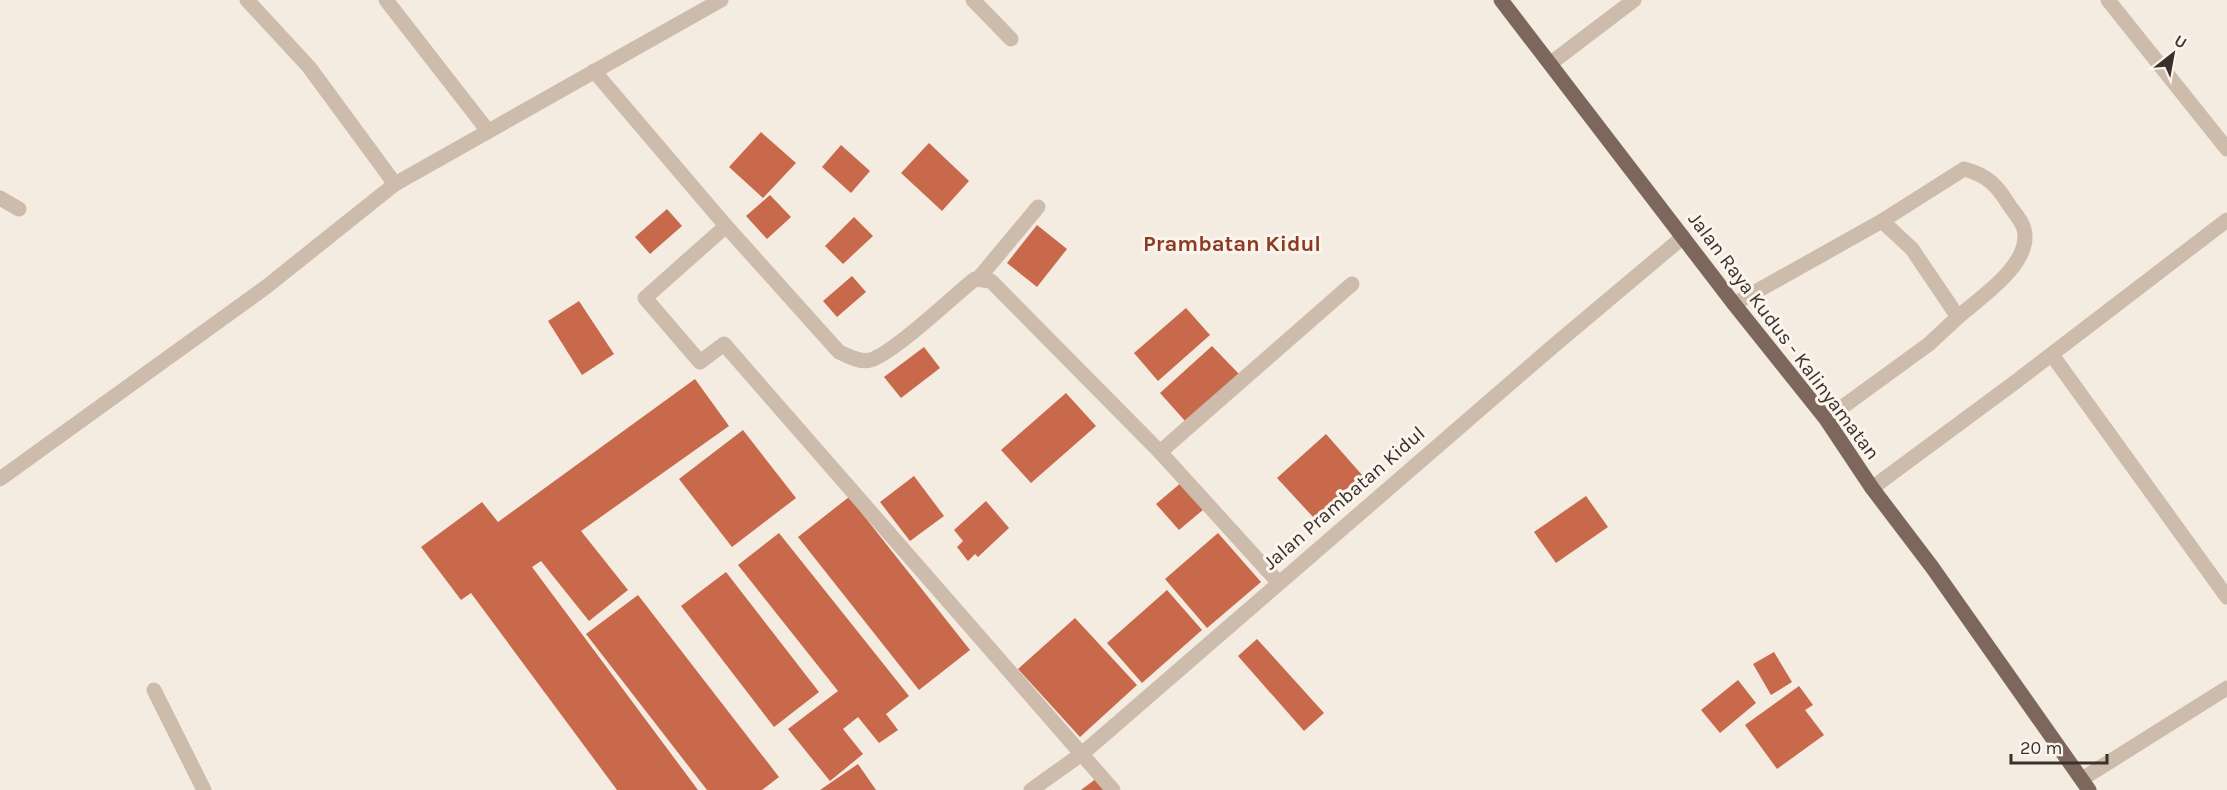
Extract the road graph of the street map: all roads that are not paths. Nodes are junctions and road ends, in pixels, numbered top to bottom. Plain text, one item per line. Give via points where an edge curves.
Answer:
1 (247, 0) edge
2 (386, 0) edge
3 (721, 0) edge
4 (973, 0) edge
5 (1501, 0) edge
6 (1634, 0) edge
7 (2108, 0) edge
8 (1011, 39) dead end
9 (1551, 63) junction
10 (594, 71) junction
11 (488, 131) junction
12 (2227, 149) edge
13 (395, 184) junction
14 (0, 198) edge
15 (1038, 207) dead end
16 (19, 209) dead end
17 (2227, 220) edge
18 (1881, 221) junction
19 (726, 226) junction
20 (1683, 237) junction
21 (978, 279) junction
22 (1352, 284) dead end
23 (1734, 304) junction
24 (1958, 317) junction
25 (2052, 354) junction
26 (1826, 419) junction
27 (1160, 452) junction
28 (0, 479) edge
29 (1872, 488) junction
30 (1278, 582) junction
31 (2227, 597) edge
32 (2227, 688) edge
33 (154, 690) dead end
34 (1083, 753) junction
35 (2085, 785) edge
36 (204, 790) edge
37 (1031, 790) edge
38 (1113, 790) edge

1 - 13 street via 309,67
2 - 11 street
3 - 10 street
4 - 8 street
5 - 9 main road, Jalan Raya Kudus - Kalinyamatan
6 - 9 street
7 - 12 street
9 - 20 main road, Jalan Raya Kudus - Kalinyamatan
10 - 11 street
10 - 19 street
11 - 13 street
13 - 28 street via 266,287
14 - 16 street
15 - 21 street
17 - 25 street
18 - 23 street
18 - 24 street via 1912,249
18 - 24 street via 1964,169 1983,174 1998,186 2024,227 2025,244 2019,261
19 - 21 street via 839,352 858,360 870,360 888,352
19 - 34 street via 645,298 700,362 724,344
20 - 23 main road, Jalan Raya Kudus - Kalinyamatan
20 - 30 street, Jalan Prambatan Kidul
21 - 27 street via 991,280 998,286
22 - 27 street
23 - 26 main road, Jalan Raya Kudus - Kalinyamatan
24 - 26 street via 1929,344
25 - 29 street
25 - 31 street
26 - 29 main road, Jalan Raya Kudus - Kalinyamatan
27 - 30 street
29 - 35 main road, Jalan Raya Kudus - Kalinyamatan
30 - 34 street, Jalan Prambatan Kidul
32 - 35 street
33 - 36 street
34 - 37 street, Jalan Prambatan Kidul
34 - 38 street

